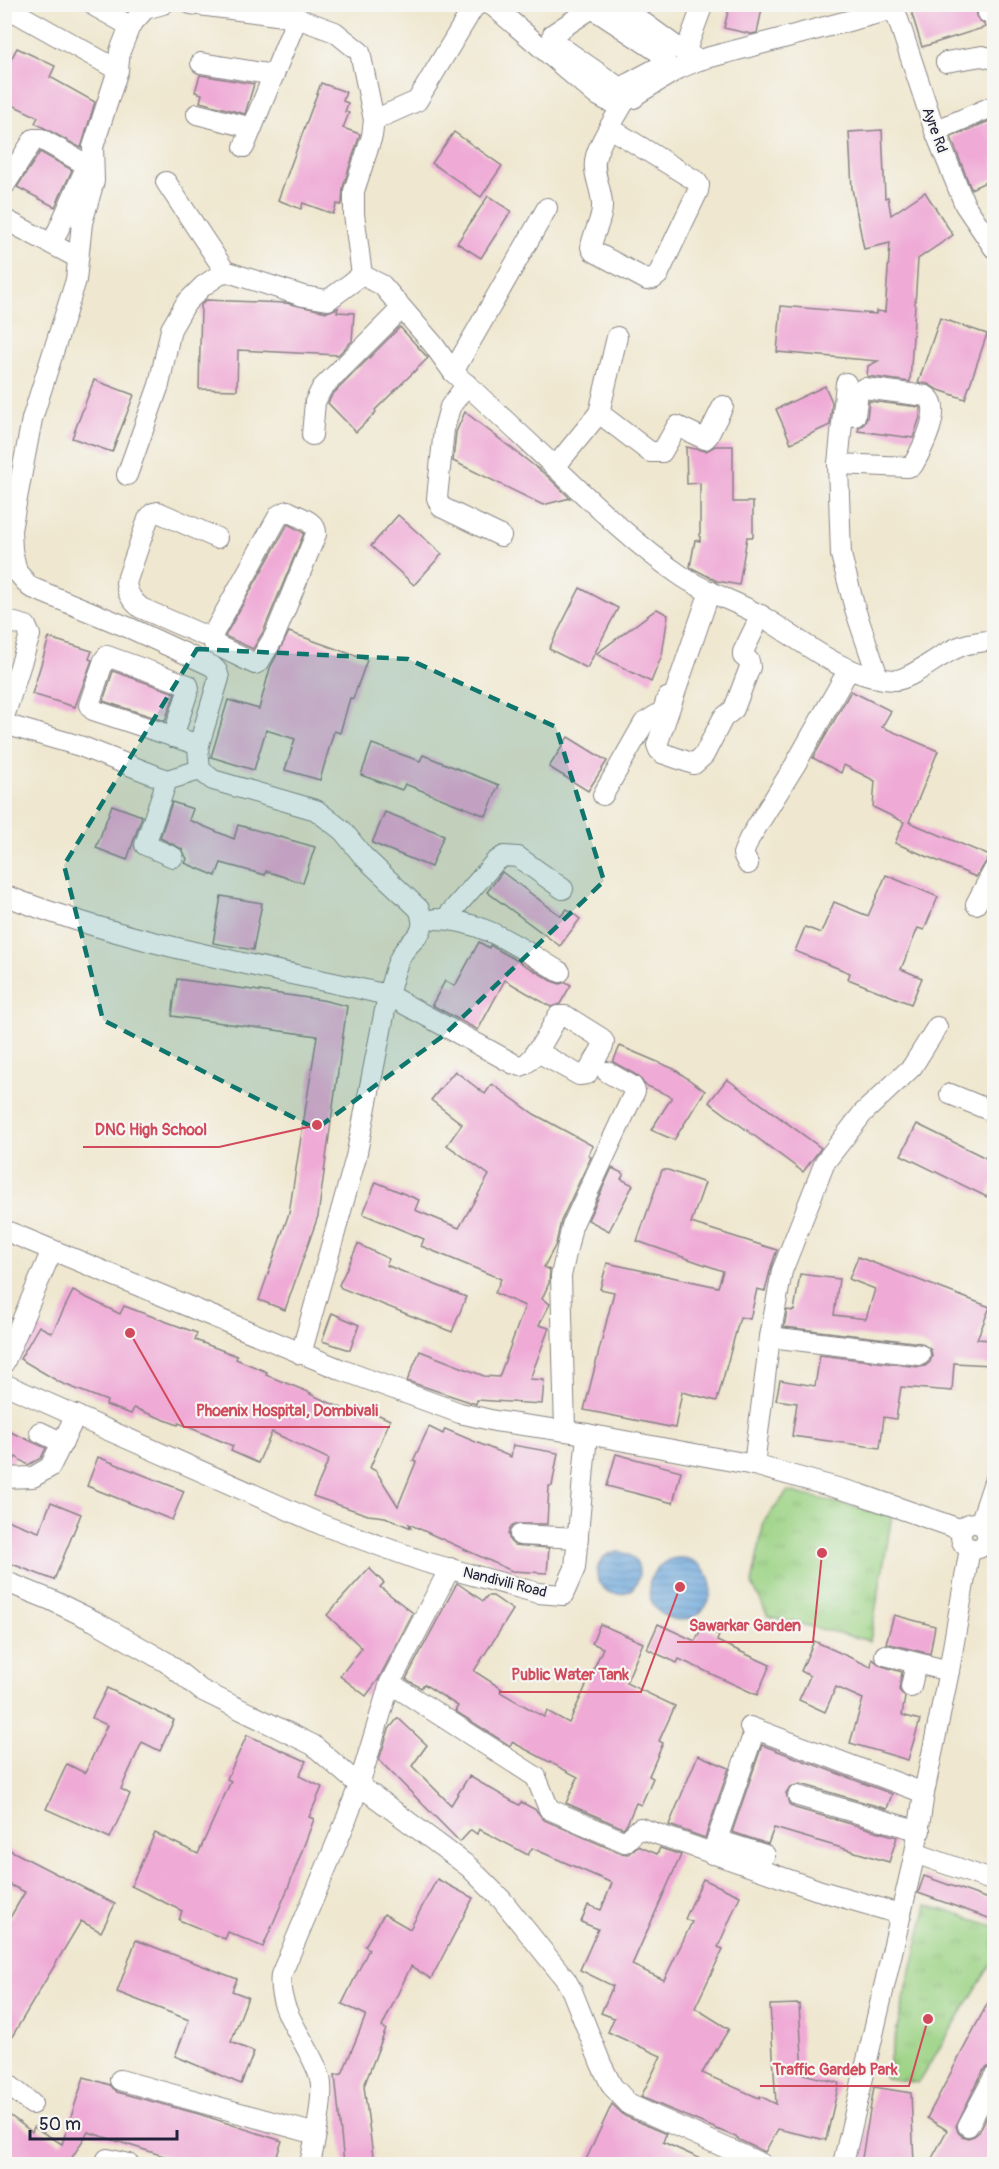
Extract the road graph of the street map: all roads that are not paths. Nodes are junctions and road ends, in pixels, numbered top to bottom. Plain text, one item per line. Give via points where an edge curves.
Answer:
1 (96, 4) edge
2 (163, 4) edge
3 (191, 4) edge
4 (479, 4) edge
5 (489, 4) edge
6 (618, 4) edge
7 (703, 4) edge
8 (4, 6) edge
9 (894, 7) edge
10 (270, 9) edge
11 (640, 11) edge
12 (297, 18) junction
13 (130, 26) junction
14 (692, 57) junction
15 (994, 58) edge
16 (207, 59) dead end
17 (946, 62) dead end
18 (277, 69) junction
19 (118, 70) junction
20 (626, 96) junction
21 (994, 106) edge
22 (197, 114) dead end
23 (374, 120) junction
24 (252, 128) junction
25 (610, 128) junction
26 (935, 131) junction
27 (244, 147) dead end
28 (165, 182) dead end
29 (4, 186) edge
30 (547, 208) dead end
31 (4, 219) edge
32 (52, 244) junction
33 (994, 248) edge
34 (78, 258) junction
35 (225, 271) junction
36 (362, 275) junction
37 (401, 309) junction
38 (616, 337) dead end
39 (460, 378) junction
40 (846, 383) dead end
41 (723, 406) dead end
42 (599, 413) junction
43 (312, 435) dead end
44 (844, 464) junction
45 (555, 467) junction
46 (127, 475) dead end
47 (501, 536) dead end
48 (217, 538) dead end
49 (228, 579) dead end
50 (704, 588) junction
51 (141, 608) junction
52 (761, 615) junction
53 (4, 620) edge
54 (132, 629) junction
55 (204, 635) junction
56 (994, 640) edge
57 (222, 648) junction
58 (193, 658) junction
59 (212, 666) junction
60 (849, 669) junction
61 (878, 677) junction
62 (188, 693) junction
63 (212, 700) junction
64 (6, 712) edge
65 (173, 737) junction
66 (199, 745) junction
67 (200, 770) junction
68 (167, 780) junction
69 (603, 795) dead end
70 (173, 857) dead end
71 (748, 864) dead end
72 (994, 870) edge
73 (563, 889) dead end
74 (4, 895) edge
75 (976, 904) dead end
76 (423, 919) junction
77 (445, 919) junction
78 (560, 972) dead end
79 (388, 995) junction
80 (937, 1027) dead end
81 (536, 1051) dead end
82 (607, 1072) dead end
83 (950, 1094) dead end
84 (994, 1112) edge
85 (4, 1230) edge
86 (52, 1250) junction
87 (770, 1337) junction
88 (301, 1354) junction
89 (920, 1355) dead end
90 (4, 1363) edge
91 (4, 1384) edge
92 (76, 1415) junction
93 (565, 1431) junction
94 (40, 1432) dead end
95 (587, 1434) junction
96 (63, 1443) junction
97 (754, 1465) junction
98 (4, 1478) edge
99 (994, 1483) edge
100 (520, 1535) dead end
101 (578, 1538) junction
102 (978, 1539) edge
103 (450, 1568) junction
104 (4, 1581) edge
105 (885, 1655) dead end
106 (916, 1663) junction
107 (949, 1671) junction
108 (390, 1683) junction
109 (911, 1687) dead end
110 (359, 1785) junction
111 (924, 1793) junction
112 (798, 1796) dead end
113 (920, 1831) junction
114 (715, 1847) junction
115 (915, 1853) junction
116 (765, 1855) dead end
117 (994, 1881) edge
118 (900, 1914) junction
119 (994, 2077) edge
120 (120, 2080) dead end
121 (4, 2081) edge
122 (32, 2104) dead end
123 (968, 2126) dead end
124 (316, 2134) junction
125 (107, 2159) dead end
126 (129, 2164) edge
127 (310, 2164) edge
128 (762, 2164) edge
129 (843, 2164) edge

1 - 13 street
2 - 13 street via 145,9
3 - 10 street
4 - 23 street via 417,101
5 - 20 street via 595,94 616,103
6 - 11 street
7 - 14 street
8 - 19 street
9 - 14 street
9 - 26 street, Ayre Rd
10 - 12 street
11 - 14 street
12 - 18 street
12 - 23 street via 335,32 360,52
13 - 19 street via 120,51
14 - 20 street via 678,69
15 - 17 street
16 - 18 street
18 - 24 street
19 - 34 street via 93,147 93,181
20 - 20 street via 554,42 553,34 595,10 663,55 665,60 659,67
20 - 25 street
21 - 26 street
22 - 24 street
23 - 36 street via 354,191
24 - 27 street
25 - 25 street via 594,166 603,207 591,247 647,280 653,279 699,185
26 - 33 street, Ayre Rd via 965,205
28 - 35 street
29 - 32 street via 34,139 87,165
30 - 39 street
31 - 32 street
32 - 34 street
34 - 54 street via 71,300 32,419 11,530 12,550 18,572 30,587
35 - 36 street via 328,300
35 - 46 street via 186,303 171,329 159,385
36 - 37 street via 382,285
37 - 39 street
37 - 43 street via 322,388 315,402
38 - 42 street
39 - 45 street
39 - 47 street via 444,429 436,498 441,507
40 - 44 street
41 - 42 street via 705,439 677,426 662,452 657,453 650,452
42 - 45 street
44 - 44 street via 913,465 929,431 934,410 931,398 861,389
44 - 61 street via 841,555
45 - 50 street via 620,530 681,576
48 - 51 street via 153,513 126,583 127,593
49 - 55 street
50 - 52 street
50 - 52 street via 657,745 662,753 694,765 699,762 723,718 734,709 750,667 743,652
50 - 69 street via 663,711 644,723
51 - 54 street
51 - 55 street
52 - 60 street via 823,657
53 - 64 street via 26,626 30,634
54 - 58 street
55 - 58 street
56 - 61 street via 960,646 904,679
57 - 57 street via 214,644 213,634 279,515 288,512 314,524 316,534 274,637 259,662 252,663
57 - 59 street
58 - 59 street
59 - 63 street via 219,678
60 - 61 street
60 - 71 street via 749,839 743,854
62 - 63 street
62 - 65 street
62 - 65 street via 184,682 107,656 104,660 89,705 93,710
63 - 66 street
64 - 68 street
65 - 66 street
66 - 67 street
67 - 68 street
67 - 76 street via 213,780 316,810 343,831 363,856 419,909
68 - 70 street via 145,845
72 - 75 street
73 - 77 street via 518,857 504,856
74 - 79 street via 167,945
76 - 77 street
76 - 79 street via 422,931 402,954
77 - 78 street via 498,935
79 - 81 street via 514,1064 527,1064
79 - 88 street via 356,1157
80 - 87 street via 912,1067 863,1113 825,1162 782,1272
82 - 93 street via 635,1090 572,1226 561,1276
83 - 84 street
85 - 86 street
86 - 88 street
86 - 90 street
87 - 89 street
87 - 97 street
88 - 93 street via 460,1413
91 - 92 street, Nandivili Road
92 - 96 street
92 - 103 street, Nandivili Road via 325,1526
93 - 95 street
94 - 96 street
95 - 97 street
95 - 101 street, Nandivili Road
96 - 98 street via 54,1463 43,1473
97 - 102 street via 859,1494
99 - 102 street
100 - 101 street
101 - 103 street, Nandivili Road via 575,1568 563,1595 538,1593
102 - 107 street
103 - 108 street
104 - 110 street via 94,1621 166,1662 215,1698 313,1745
105 - 106 street
106 - 107 street
106 - 109 street
107 - 111 street
108 - 110 street
108 - 114 street via 536,1777 549,1809 625,1842 640,1828
110 - 124 street via 281,1975 283,1999 320,2078
110 - 128 street via 469,1867 502,1900 566,1980 612,2086 630,2105
111 - 113 street
111 - 114 street via 751,1734
112 - 113 street
113 - 115 street
114 - 116 street
114 - 118 street via 818,1890
115 - 117 street
115 - 118 street
118 - 129 street
119 - 123 street
120 - 124 street
121 - 122 street
124 - 127 street
125 - 126 street

